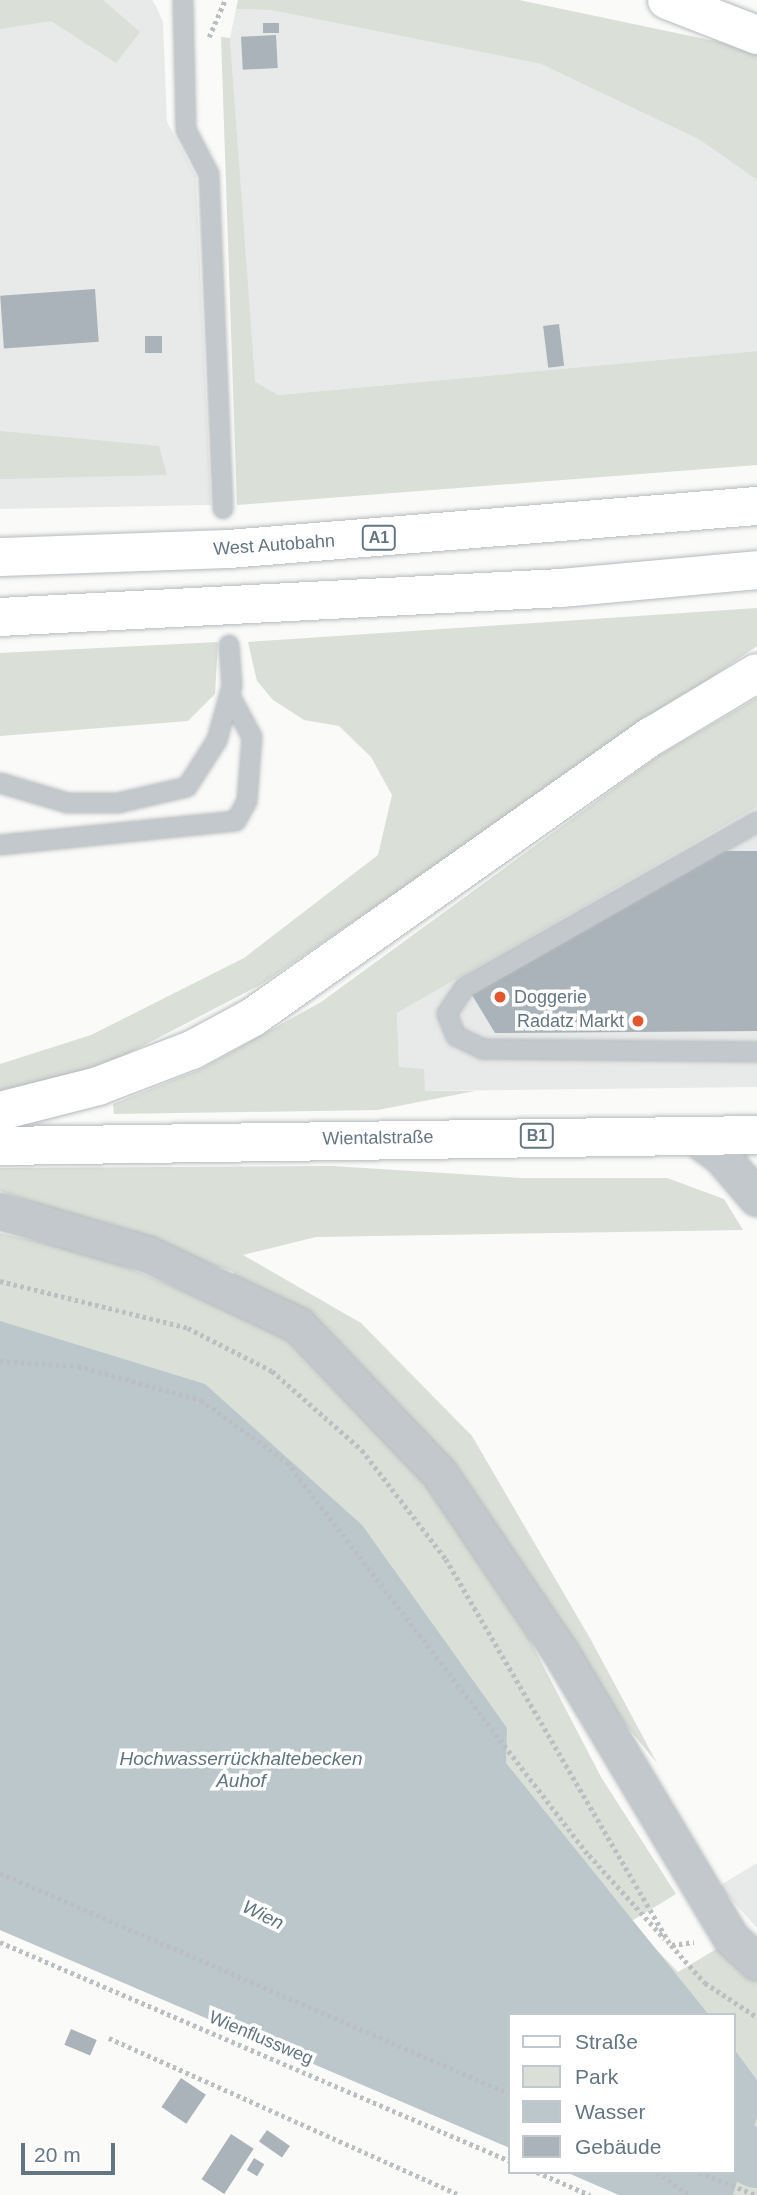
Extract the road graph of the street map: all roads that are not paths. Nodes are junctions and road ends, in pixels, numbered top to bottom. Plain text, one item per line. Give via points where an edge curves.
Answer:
1 (183, 0) edge
2 (667, 0) edge
3 (757, 35) edge
4 (757, 506) edge
5 (223, 509) dead end
6 (0, 556) edge
7 (757, 570) edge
8 (0, 617) edge
9 (229, 645) dead end
10 (757, 673) edge
11 (230, 696) junction
12 (0, 783) edge
13 (755, 824) edge
14 (0, 845) edge
15 (757, 1052) edge
16 (0, 1111) edge
17 (690, 1134) junction
18 (757, 1135) edge
19 (0, 1146) edge
20 (757, 1198) edge
21 (0, 1211) edge
22 (757, 1962) edge

1 - 5 lane via 186,130 209,174
2 - 3 main road
4 - 6 main road, West Autobahn / A1 via 242,548
7 - 8 main road via 547,589
9 - 11 lane
10 - 16 main road via 652,736 253,1017 192,1051 98,1086
11 - 12 lane via 217,740 187,787 172,794 68,803
11 - 14 lane via 252,737 247,801 236,821
13 - 15 lane via 465,987 447,1014 456,1036 483,1048
17 - 18 main road, Wientalstraße / B1
17 - 19 main road, Wientalstraße / B1
17 - 20 street via 721,1156
21 - 22 street via 148,1254 298,1325 439,1473 561,1653 730,1937

